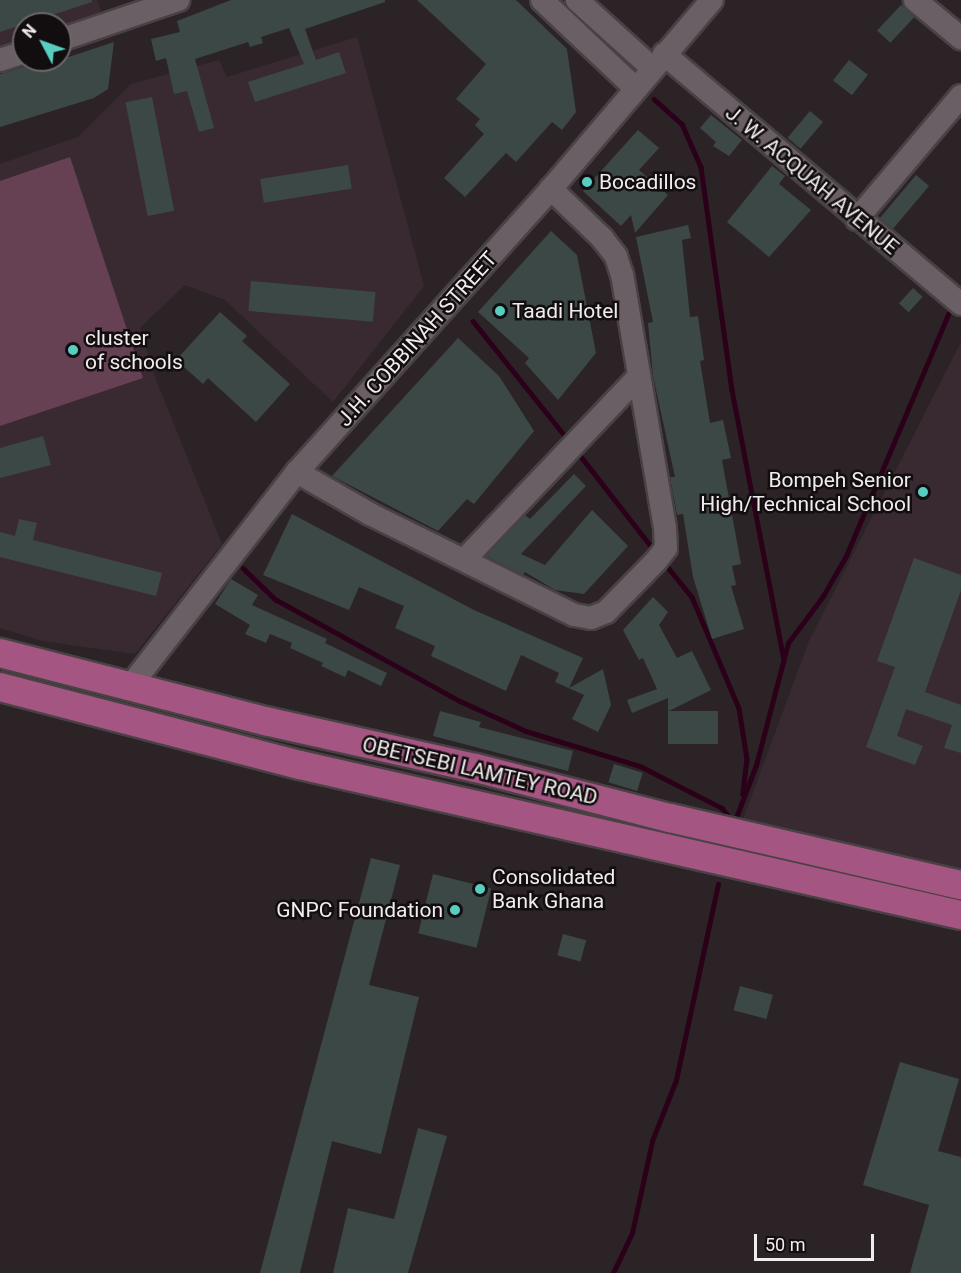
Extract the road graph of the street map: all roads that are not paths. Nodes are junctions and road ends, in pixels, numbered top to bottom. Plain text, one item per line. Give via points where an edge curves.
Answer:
1 (178, 0) edge
2 (542, 0) edge
3 (578, 0) edge
4 (712, 0) edge
5 (915, 0) edge
6 (126, 9) edge
7 (72, 34) edge
8 (961, 38) edge
9 (658, 61) junction
10 (634, 87) junction
11 (961, 96) edge
12 (551, 189) junction
13 (857, 219) junction
14 (961, 304) edge
15 (638, 377) junction
16 (297, 472) junction
17 (464, 560) junction
18 (0, 653) edge
19 (131, 685) junction
20 (0, 687) edge
21 (961, 885) edge
22 (961, 915) edge

1 - 6 street
2 - 10 street
3 - 9 street, J. W. ACQUAH AVENUE
4 - 9 street, J.H. COBBINAH STREET
5 - 8 street
6 - 7 street
9 - 10 street, J.H. COBBINAH STREET
9 - 13 street, J. W. ACQUAH AVENUE
10 - 12 street, J.H. COBBINAH STREET
11 - 13 street
12 - 15 street via 616,256
12 - 16 street, J.H. COBBINAH STREET
13 - 14 street, J. W. ACQUAH AVENUE
15 - 17 street
15 - 17 street via 665,528 666,548 656,561 606,612 591,618 574,615
16 - 17 street
16 - 19 street, J.H. COBBINAH STREET
18 - 19 main road, OBETSEBI LAMTEY ROAD
19 - 21 main road, OBETSEBI LAMTEY ROAD via 265,721
20 - 22 main road, OBETSEBI LAMTEY ROAD via 300,765

